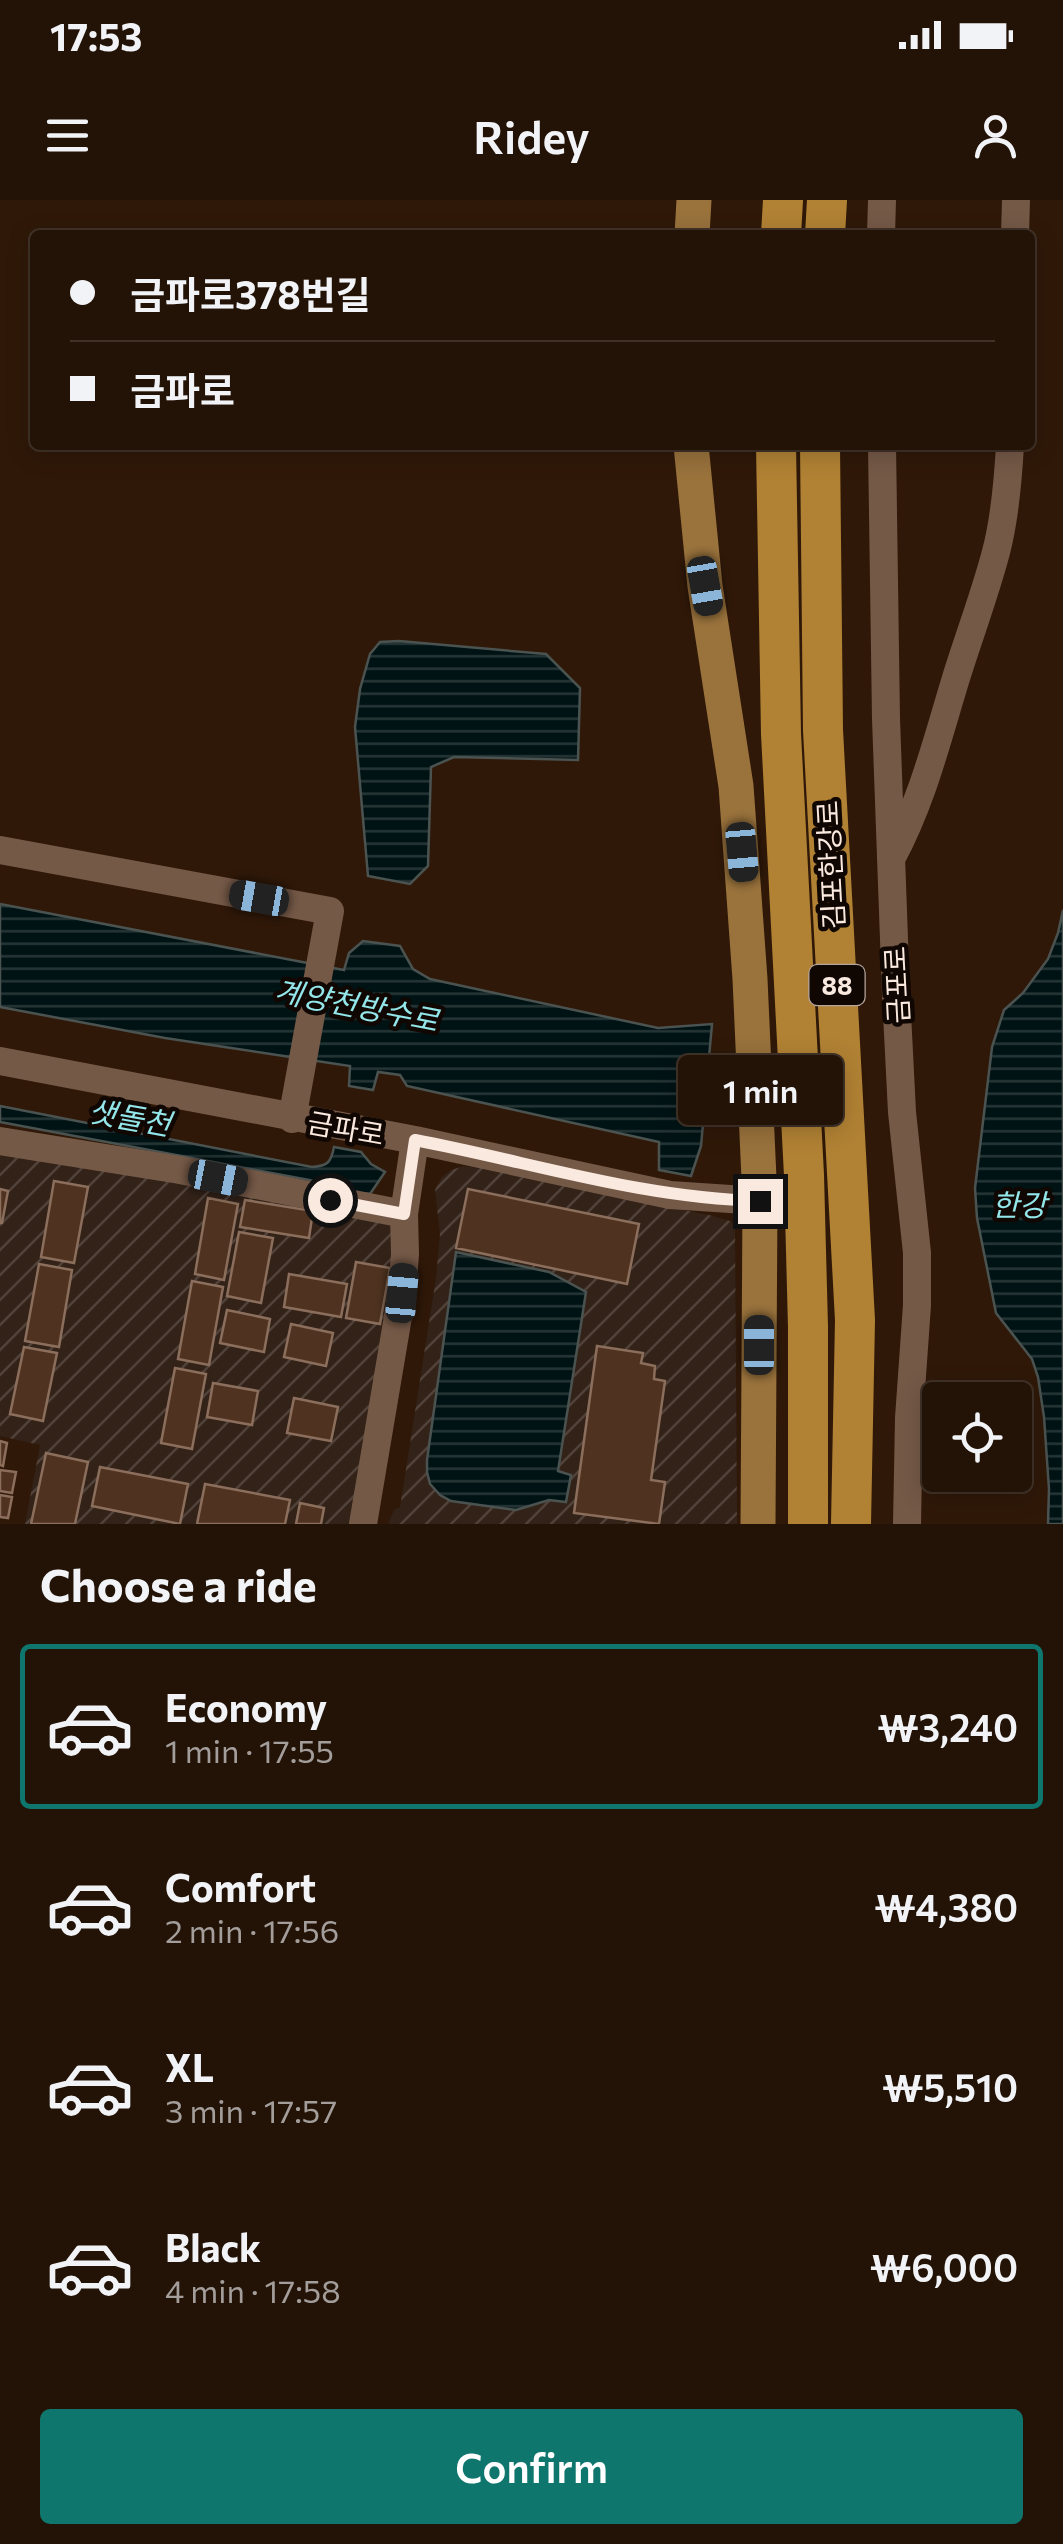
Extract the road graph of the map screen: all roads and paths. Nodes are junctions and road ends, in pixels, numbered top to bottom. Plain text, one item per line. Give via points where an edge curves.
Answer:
1 (694, 200) edge
2 (782, 200) edge
3 (827, 200) edge
4 (882, 200) edge
5 (1016, 200) edge
6 (692, 230) edge
7 (781, 230) edge
8 (825, 230) edge
9 (881, 230) edge
10 (1015, 230) edge
11 (692, 450) edge
12 (776, 450) edge
13 (820, 450) edge
14 (882, 450) edge
15 (1010, 450) edge
16 (0, 850) edge
17 (890, 860) junction
18 (0, 1062) edge
19 (293, 1109) junction
20 (415, 1140) junction
21 (0, 1141) edge
22 (760, 1201) junction
23 (404, 1214) junction
24 (363, 1524) edge
25 (758, 1524) edge
26 (808, 1524) edge
27 (851, 1524) edge
28 (908, 1524) edge

1 - 6 main road
2 - 7 highway
3 - 8 highway
4 - 9 street
5 - 10 street
11 - 22 main road via 705,586 736,786
12 - 26 highway, 김포한강로 / 88 via 781,734 804,1175
13 - 27 highway, 김포한강로 / 88 via 823,730 855,1320
14 - 17 street, 금포로
15 - 17 street via 997,550 922,792
16 - 19 street, 금파로 via 330,912
17 - 28 street, 금포로 via 916,1253
18 - 19 street
19 - 20 street, 금파로
20 - 22 street, 금파로 via 670,1195
20 - 23 street
21 - 23 street
22 - 25 main road
23 - 24 street via 402,1293

